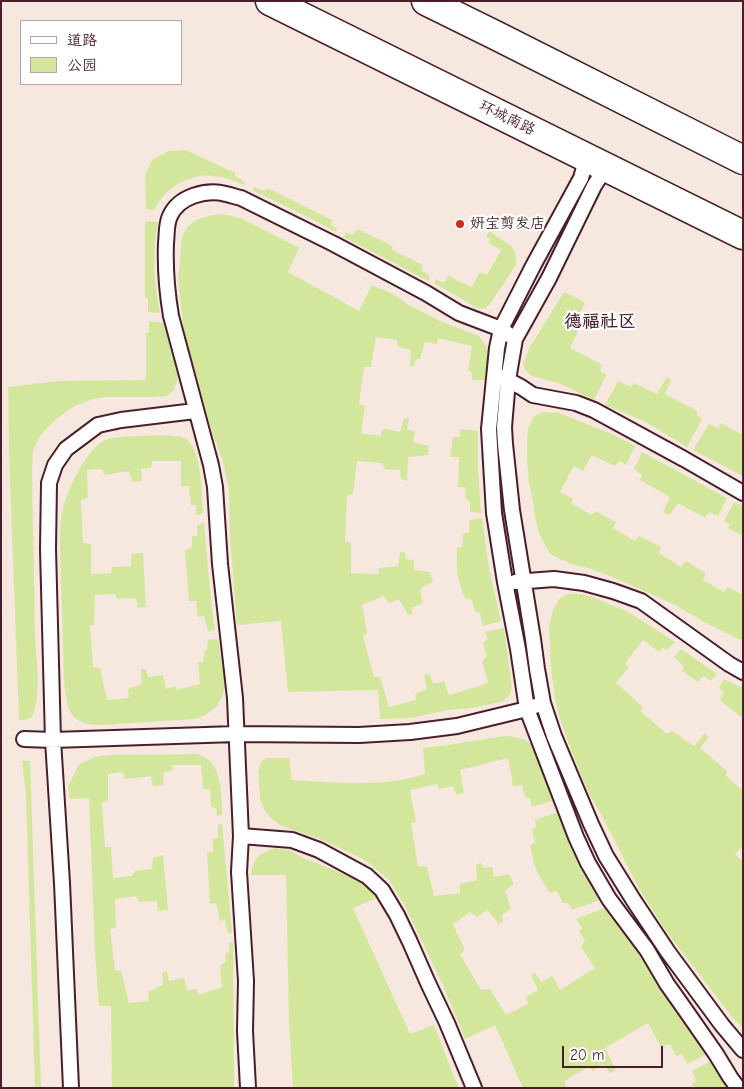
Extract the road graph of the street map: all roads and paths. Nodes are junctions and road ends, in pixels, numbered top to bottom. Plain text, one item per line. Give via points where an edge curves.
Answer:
1 (270, 1) edge
2 (426, 1) edge
3 (743, 160) edge
4 (597, 162) junction
5 (743, 235) edge
6 (501, 329) junction
7 (515, 339) junction
8 (494, 374) junction
9 (508, 380) junction
10 (196, 410) junction
11 (743, 493) edge
12 (524, 581) junction
13 (505, 582) junction
14 (743, 672) edge
15 (543, 703) junction
16 (527, 709) junction
17 (236, 734) junction
18 (24, 739) dead end
19 (53, 740) junction
20 (241, 836) junction
21 (743, 1050) edge
22 (71, 1088) edge
23 (248, 1088) edge
24 (474, 1088) edge
25 (738, 1088) edge

1 - 4 main road, 环城南路
2 - 3 main road
4 - 5 main road, 环城南路
4 - 6 lane via 581,178
4 - 7 lane via 594,186
6 - 7 lane
6 - 8 lane
6 - 10 lane via 459,313 334,244 241,198 225,193 194,195 174,208 169,217 166,266 172,316
7 - 9 lane
8 - 9 lane
8 - 13 lane via 489,429 494,513
9 - 11 lane via 533,395 594,410
9 - 12 lane via 505,444
10 - 17 lane via 215,487
10 - 19 lane via 98,425 66,449 55,464 49,483 48,532
12 - 13 lane
12 - 14 lane via 554,579 584,583 640,601
12 - 15 lane
13 - 16 lane
15 - 16 lane
15 - 21 lane via 606,856 668,952
16 - 17 lane via 456,726 410,732
16 - 25 lane via 591,869
17 - 19 lane
17 - 20 lane
18 - 19 lane
19 - 22 lane
20 - 23 lane via 239,872
20 - 24 lane via 292,840 319,850 367,876 382,890 410,942

